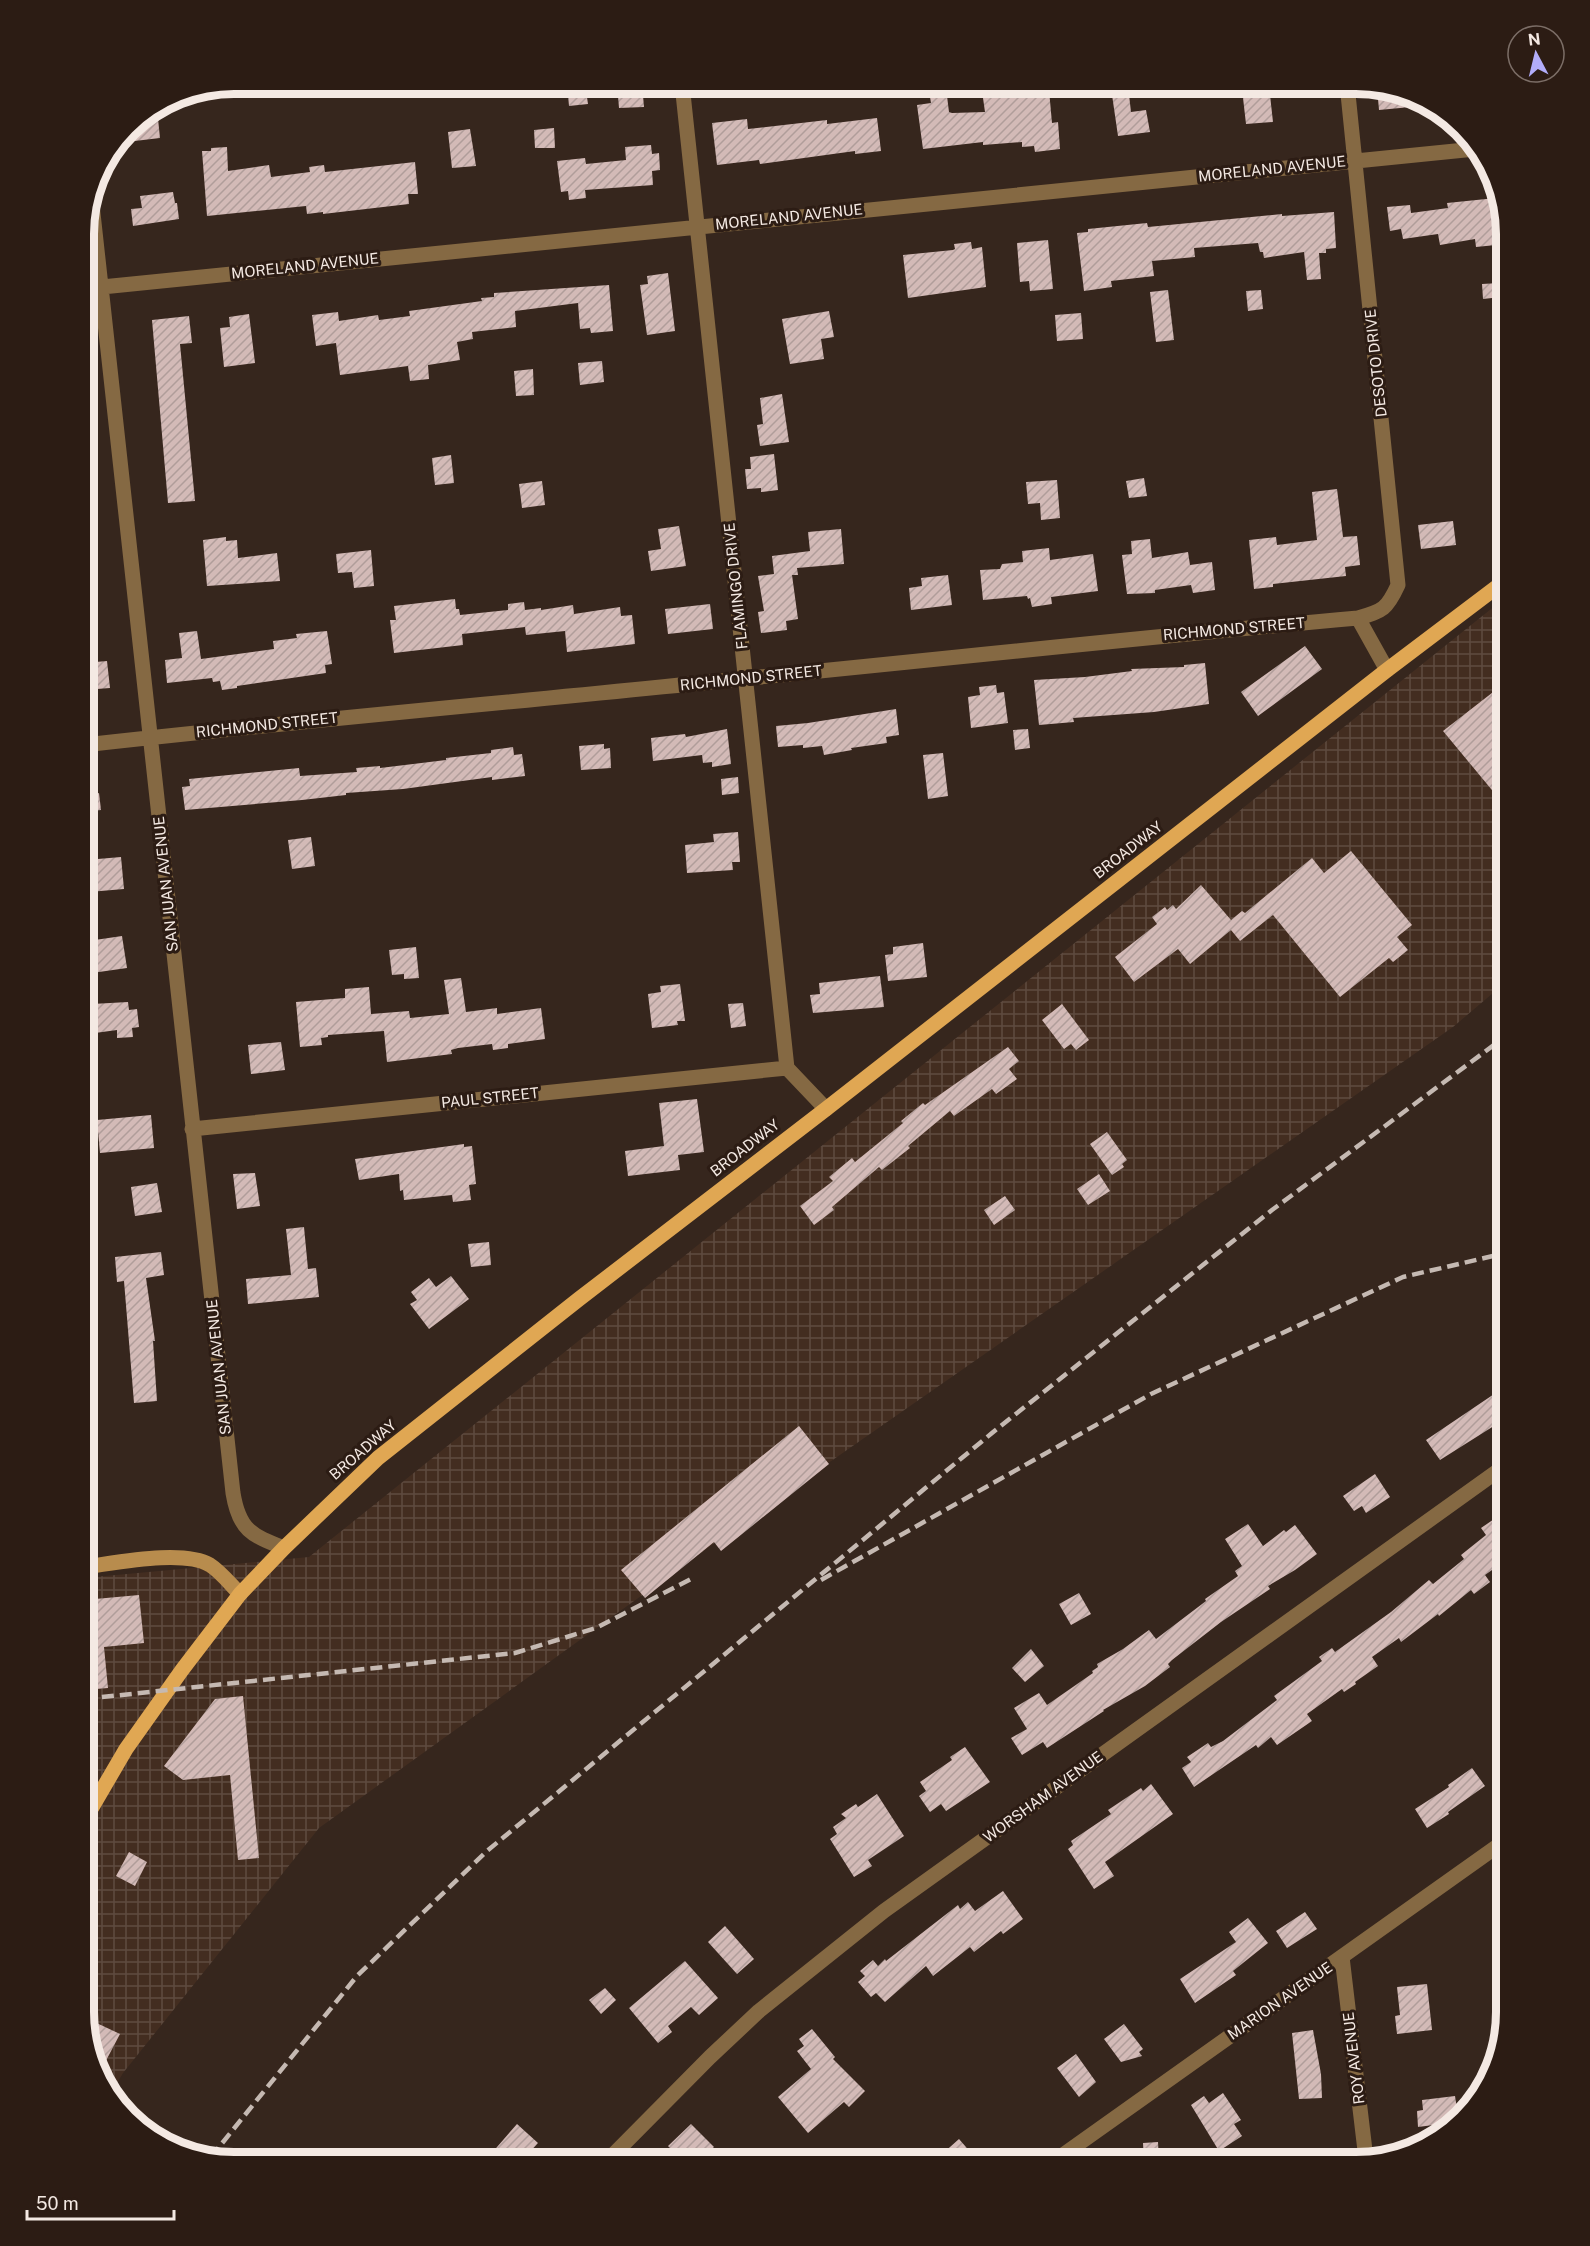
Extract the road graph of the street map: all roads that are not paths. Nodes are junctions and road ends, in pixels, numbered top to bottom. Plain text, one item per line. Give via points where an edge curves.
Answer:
1 (683, 95) edge
2 (1348, 95) edge
3 (1467, 150) edge
4 (1356, 160) junction
5 (697, 226) junction
6 (95, 247) edge
7 (102, 287) junction
8 (1496, 588) edge
9 (1358, 618) junction
10 (1387, 670) junction
11 (747, 679) junction
12 (151, 737) junction
13 (95, 744) edge
14 (787, 1068) junction
15 (826, 1108) junction
16 (192, 1129) junction
17 (1496, 1472) edge
18 (284, 1548) junction
19 (94, 1566) edge
20 (240, 1594) junction
21 (94, 1804) edge
22 (1496, 1847) edge
23 (1342, 1957) junction
24 (616, 2151) edge
25 (1365, 2151) edge
26 (1067, 2152) edge

1 - 5 street, FLAMINGO DRIVE
2 - 4 street, DESOTO DRIVE
3 - 4 street, MORELAND AVENUE
4 - 5 street, MORELAND AVENUE
4 - 9 street, DESOTO DRIVE via 1398,585 1388,606
5 - 7 street, MORELAND AVENUE
5 - 11 street, FLAMINGO DRIVE
6 - 7 street, SAN JUAN AVENUE
7 - 12 street, SAN JUAN AVENUE
8 - 10 main road, BROADWAY
9 - 10 street
9 - 11 street, RICHMOND STREET
10 - 15 main road, BROADWAY
11 - 12 street, RICHMOND STREET
11 - 14 street, FLAMINGO DRIVE
12 - 13 street, RICHMOND STREET
12 - 16 street, SAN JUAN AVENUE
14 - 15 street
14 - 16 street, PAUL STREET
15 - 18 main road, BROADWAY via 378,1458
16 - 18 street, SAN JUAN AVENUE via 236,1512 242,1523 261,1539
17 - 24 street, WORSHAM AVENUE via 884,1911 759,2011
18 - 20 main road, BROADWAY
19 - 20 street via 192,1557 210,1565
20 - 21 main road, BROADWAY via 126,1749
22 - 23 street, MARION AVENUE
23 - 25 street, ROY AVENUE
23 - 26 street, MARION AVENUE

